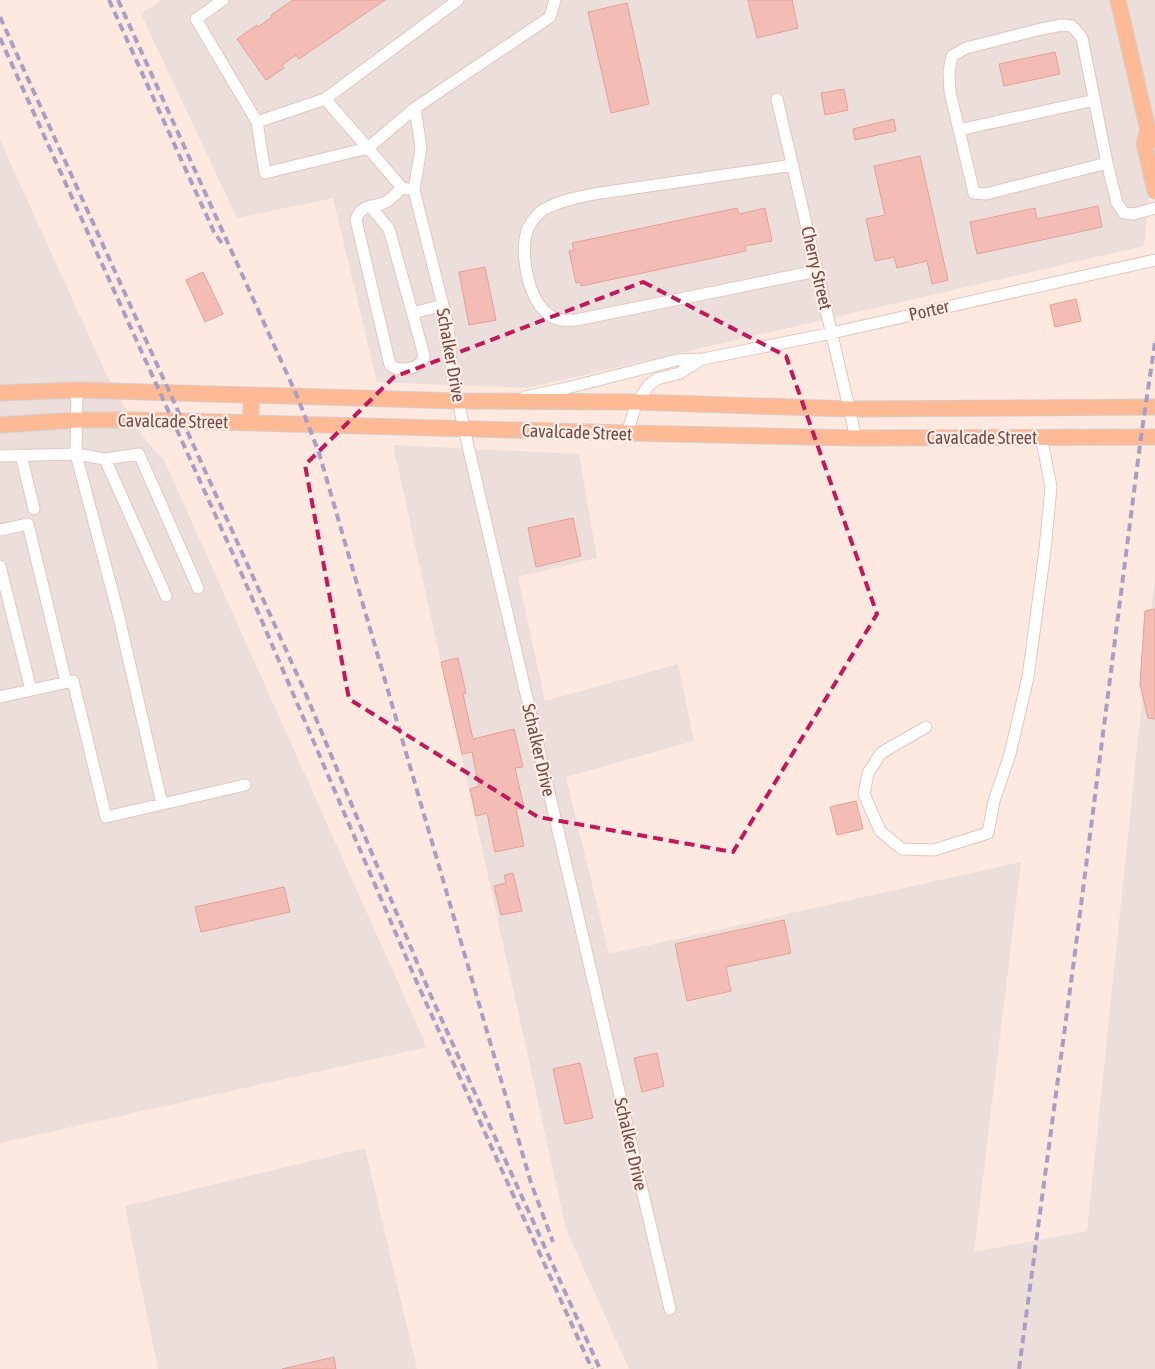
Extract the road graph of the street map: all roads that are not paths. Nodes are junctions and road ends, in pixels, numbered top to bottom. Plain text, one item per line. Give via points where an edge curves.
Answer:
1 (223, 0) edge
2 (458, 0) edge
3 (555, 0) edge
4 (1118, 0) edge
5 (326, 98) junction
6 (777, 99) dead end
7 (1094, 100) junction
8 (415, 108) junction
9 (257, 122) junction
10 (959, 130) junction
11 (1151, 135) edge
12 (368, 148) junction
13 (1107, 163) junction
14 (792, 164) junction
15 (402, 188) junction
16 (414, 190) junction
17 (1155, 191) edge
18 (370, 206) junction
19 (1155, 208) edge
20 (1155, 260) edge
21 (817, 271) junction
22 (443, 305) junction
23 (413, 312) junction
24 (832, 332) junction
25 (703, 359) junction
26 (77, 390) junction
27 (0, 393) edge
28 (252, 395) junction
29 (458, 401) junction
30 (506, 401) junction
31 (637, 402) junction
32 (1155, 407) edge
33 (849, 409) junction
34 (76, 420) junction
35 (250, 423) junction
36 (0, 425) edge
37 (465, 429) junction
38 (627, 433) junction
39 (1040, 436) junction
40 (1155, 437) edge
41 (856, 438) junction
42 (76, 454) junction
43 (21, 455) junction
44 (0, 456) edge
45 (105, 459) junction
46 (34, 509) dead end
47 (0, 530) edge
48 (0, 566) edge
49 (198, 588) dead end
50 (166, 596) dead end
51 (66, 682) junction
52 (30, 690) junction
53 (0, 698) edge
54 (926, 727) dead end
55 (245, 785) dead end
56 (162, 804) junction
57 (670, 1309) dead end

1 - 9 street via 196,19
2 - 5 street
3 - 8 street via 550,17
4 - 11 main road
5 - 9 street
5 - 12 street
6 - 14 street, Cherry Street
7 - 10 street
7 - 10 street via 1082,38 1072,26 1062,24 1041,28 966,48 952,56 950,92
7 - 13 street
8 - 12 street
8 - 16 street via 421,148
9 - 12 street via 265,173
10 - 13 street via 974,193 986,194
11 - 17 main road via 1144,143
12 - 15 street
13 - 19 street via 1117,203 1124,213 1134,214
14 - 21 street, Cherry Street
14 - 21 street via 562,201 538,213 527,230 523,252 527,276 532,294 542,309 556,319 576,320
15 - 16 street
15 - 18 street via 386,202
16 - 22 street, Schalker Drive
18 - 23 street via 389,228
18 - 23 street via 358,212 356,220 390,365 400,370 424,361
20 - 24 street, Porter
21 - 24 street, Cherry Street
22 - 23 street
22 - 29 street, Schalker Drive
24 - 25 street, Porter
24 - 33 street, Cherry Street
25 - 30 street, Porter via 677,360
25 - 31 street, Porter via 680,373 657,379
26 - 27 main road, Cavalcade Street
26 - 28 main road, Cavalcade Street
26 - 34 street
28 - 29 main road, Cavalcade Street
28 - 35 main road
29 - 30 main road, Cavalcade Street
29 - 37 street, Schalker Drive
30 - 31 main road, Cavalcade Street
31 - 33 main road, Cavalcade Street
31 - 38 street, Porter
32 - 33 main road, Cavalcade Street
33 - 41 street, Cherry Street
34 - 35 main road, Cavalcade Street
34 - 36 main road, Cavalcade Street
34 - 42 street
35 - 37 main road, Cavalcade Street
37 - 38 main road, Cavalcade Street
37 - 57 street, Schalker Drive
38 - 41 main road, Cavalcade Street
39 - 40 main road, Cavalcade Street
39 - 41 main road, Cavalcade Street
39 - 54 street via 1050,488 1045,550 1028,677 988,833 934,850 902,848 880,831 864,794 868,773 881,753
42 - 43 street
42 - 45 street
42 - 56 street via 117,609
43 - 44 street
43 - 46 street
45 - 49 street via 139,454
45 - 50 street
47 - 51 street via 28,524
48 - 52 street
51 - 52 street
51 - 56 street via 73,681 106,817
52 - 53 street
55 - 56 street

